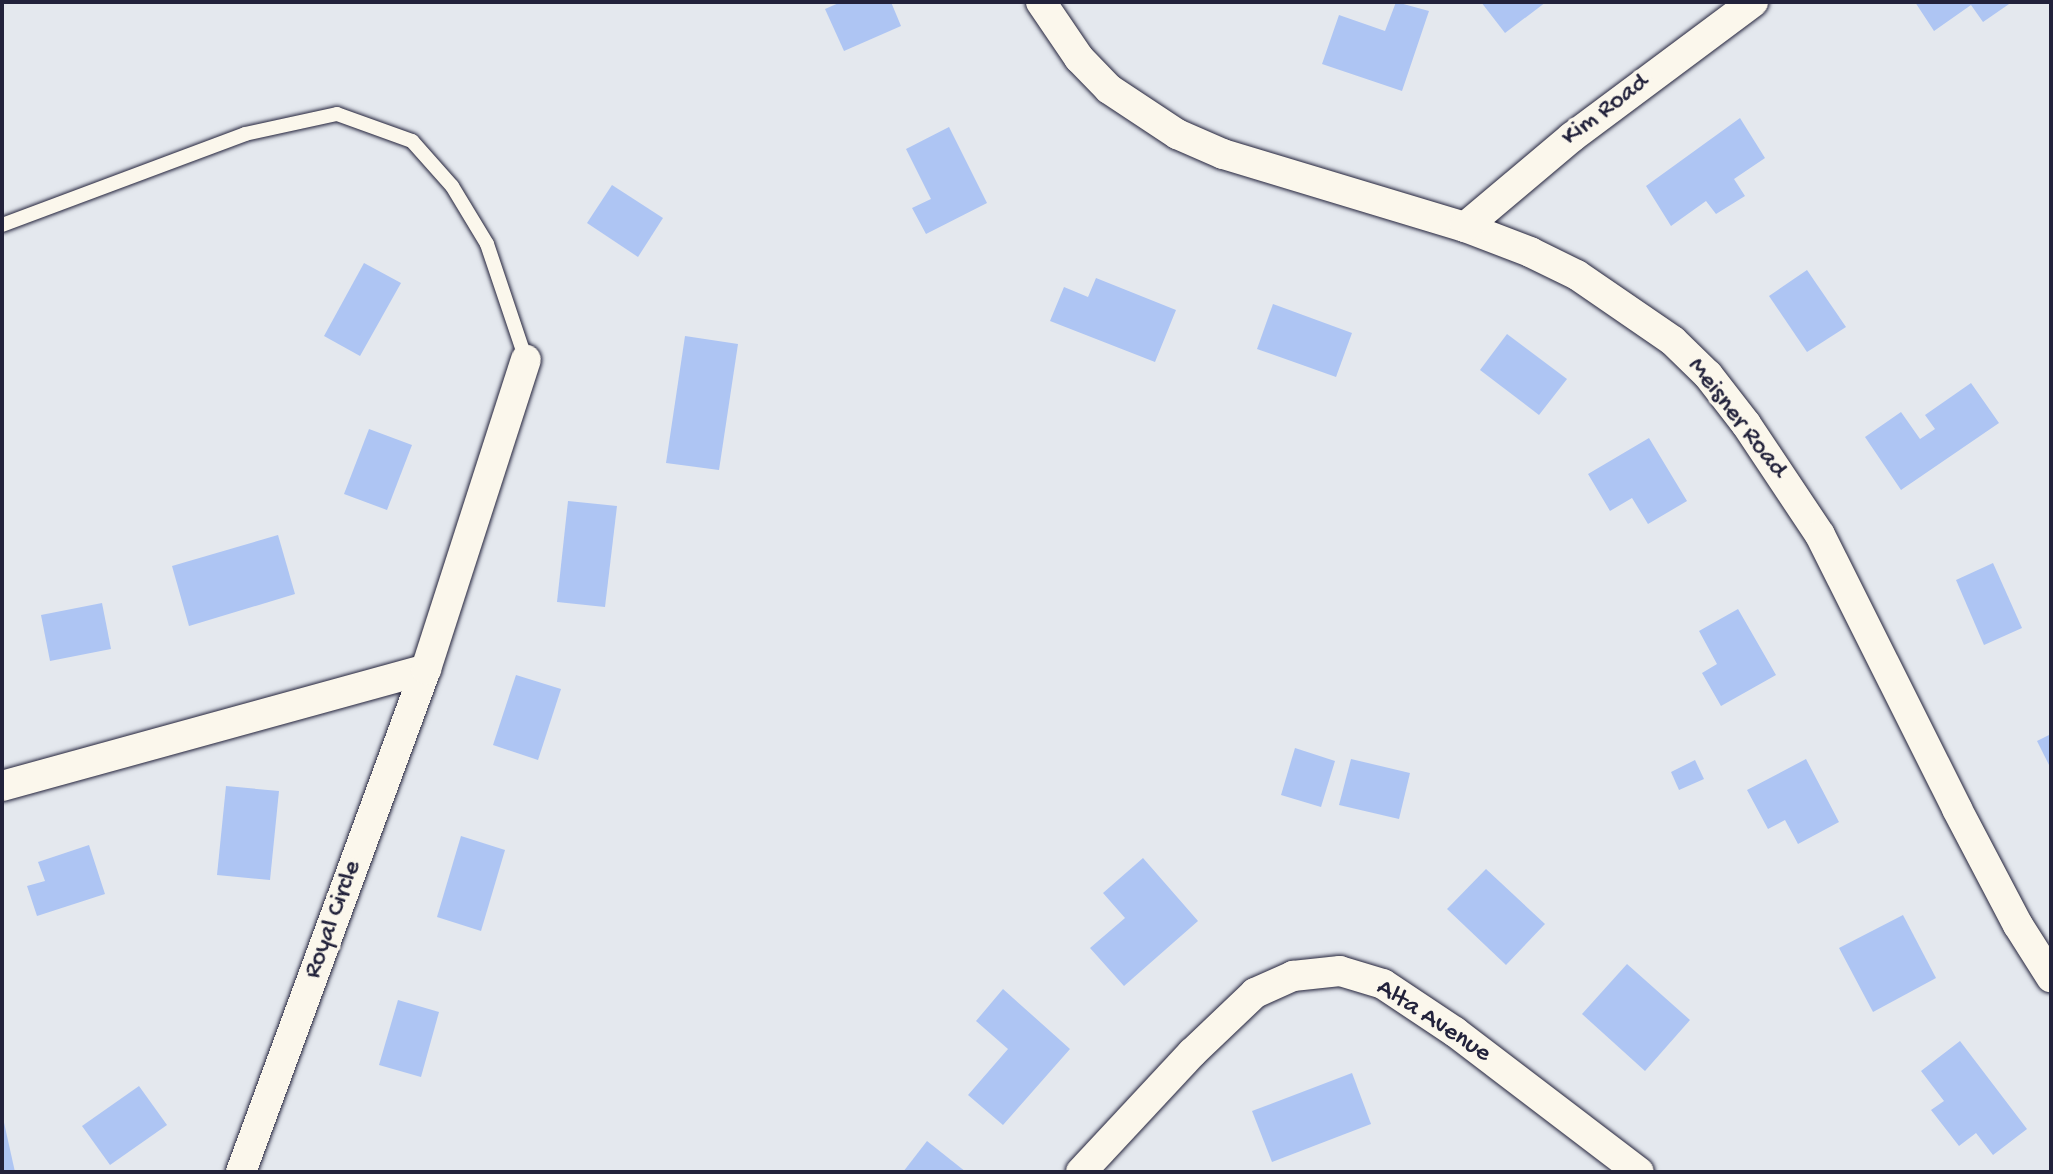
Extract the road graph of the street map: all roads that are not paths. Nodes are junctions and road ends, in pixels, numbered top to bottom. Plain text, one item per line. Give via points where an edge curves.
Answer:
1 (1041, 2) edge
2 (1753, 2) edge
3 (2, 225) edge
4 (1465, 227) junction
5 (526, 360) joint
6 (426, 669) junction
7 (2, 786) edge
8 (2051, 977) edge
9 (241, 1172) edge
10 (1081, 1172) edge
11 (1639, 1172) edge

1 - 4 street, Meisner Road via 1079,58 1109,89 1177,134 1262,167
2 - 4 street, Kim Road via 1572,137
3 - 5 lane via 245,134 337,114 412,141 452,186 487,244
4 - 8 street, Meisner Road via 1530,252 1620,303 1673,341 1708,375 1820,535 1957,809
5 - 6 street, Royal Circle
6 - 7 street
6 - 9 street, Royal Circle
10 - 11 street, Alta Avenue via 1255,993 1293,976 1340,971 1383,984 1431,1016

